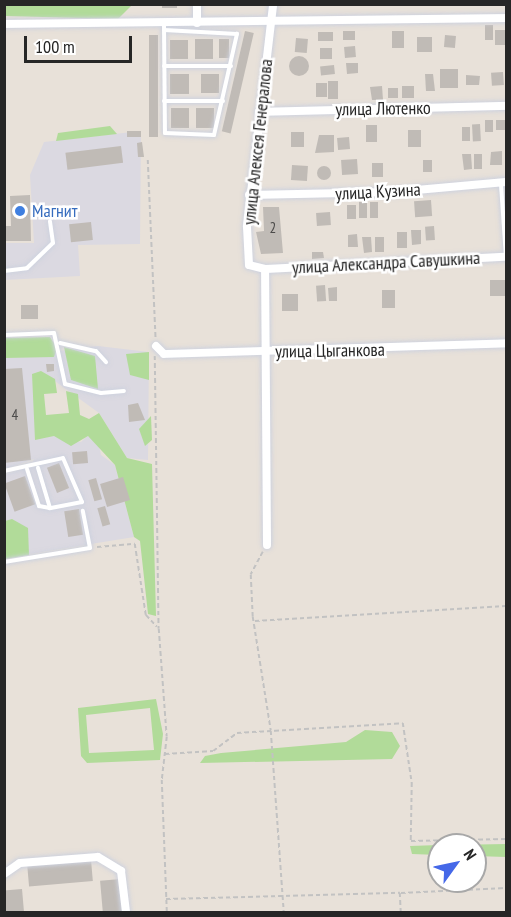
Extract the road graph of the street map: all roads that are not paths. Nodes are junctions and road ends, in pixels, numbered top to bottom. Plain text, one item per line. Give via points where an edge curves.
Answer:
1 (197, 4) edge
2 (273, 4) edge
3 (507, 18) edge
4 (273, 20) junction
5 (197, 22) junction
6 (4, 24) edge
7 (164, 27) junction
8 (164, 66) junction
9 (231, 66) junction
10 (164, 101) junction
11 (223, 101) junction
12 (507, 106) edge
13 (259, 112) junction
14 (504, 183) edge
15 (249, 195) junction
16 (50, 220) dead end
17 (506, 257) edge
18 (265, 269) junction
19 (4, 271) edge
20 (4, 335) edge
21 (60, 343) junction
22 (507, 343) edge
23 (156, 346) road end
24 (268, 352) junction
25 (106, 362) dead end
26 (124, 391) dead end
27 (38, 468) junction
28 (27, 469) junction
29 (4, 471) edge
30 (50, 508) junction
31 (83, 511) dead end
32 (267, 545) road end
33 (4, 562) edge
34 (4, 874) edge
35 (126, 912) edge

1 - 5 street
2 - 4 street, улица Алексея Генералова
3 - 4 street
4 - 5 street
4 - 13 street, улица Алексея Генералова
5 - 7 street
6 - 7 street
7 - 8 lane
7 - 9 lane via 235,31
8 - 9 lane
8 - 10 lane
9 - 11 lane
10 - 11 lane
10 - 11 lane via 166,135 201,136 216,134
12 - 13 street, улица Лютенко
13 - 15 street, улица Алексея Генералова
14 - 15 street, улица Кузина via 394,192
14 - 17 lane
15 - 18 street, улица Алексея Генералова via 249,265
16 - 19 lane via 53,243 27,268
17 - 18 street, улица Александра Савушкина
18 - 24 street
20 - 21 lane via 54,333
21 - 25 lane via 96,351
21 - 26 lane via 65,384 100,393
22 - 24 street, улица Цыганкова
23 - 24 street, улица Цыганкова via 164,354
24 - 32 street via 269,446 262,501
27 - 28 lane
27 - 30 lane
27 - 30 lane via 56,456 63,458 82,502
28 - 29 lane
28 - 30 lane via 39,506
31 - 33 lane via 90,548
34 - 35 street via 20,863 98,857 121,871

